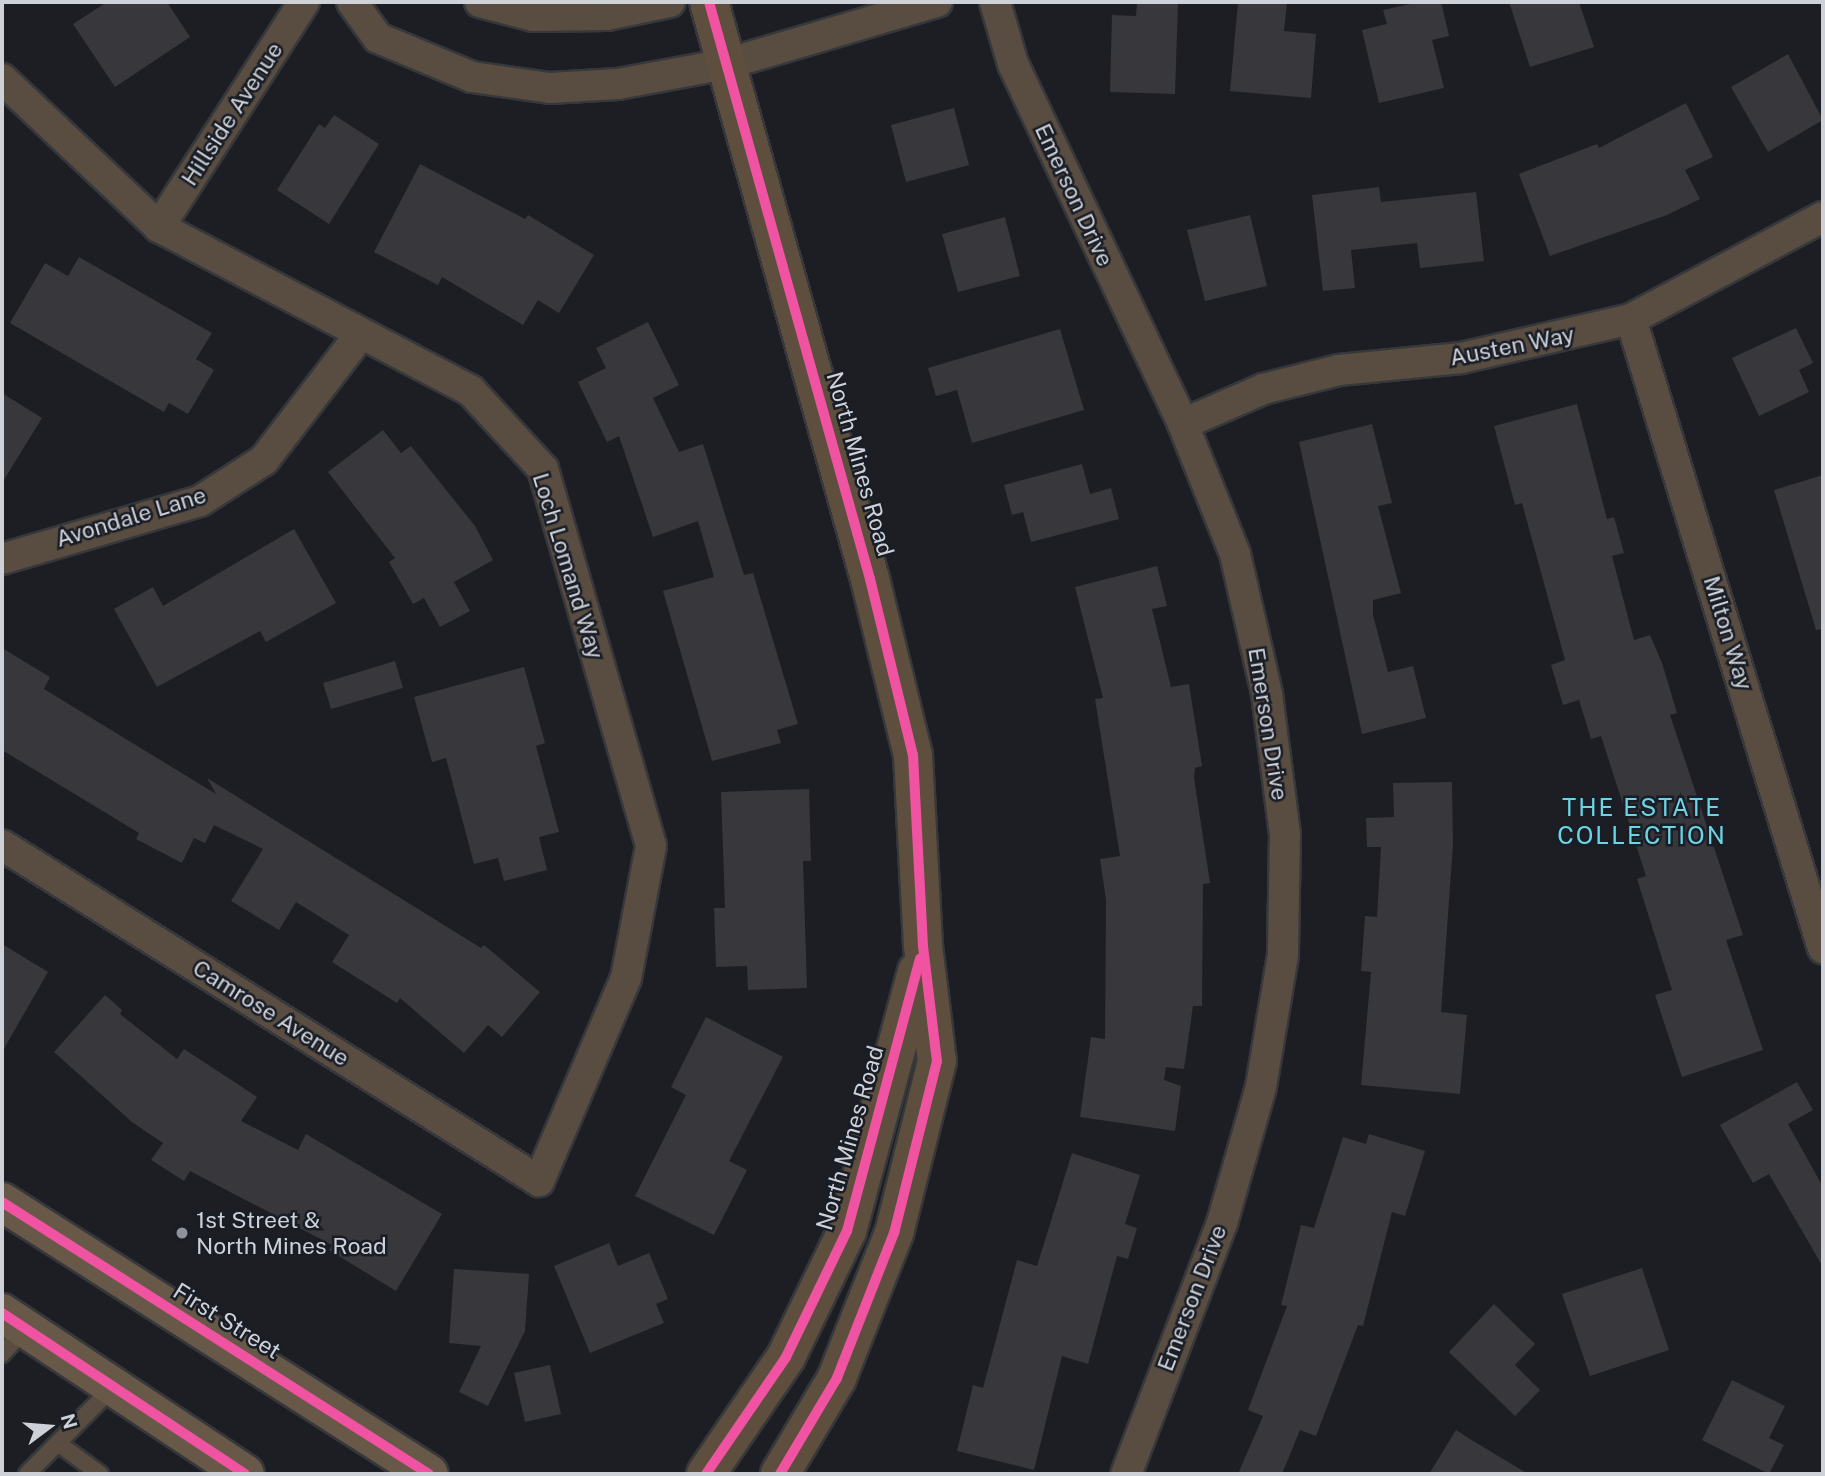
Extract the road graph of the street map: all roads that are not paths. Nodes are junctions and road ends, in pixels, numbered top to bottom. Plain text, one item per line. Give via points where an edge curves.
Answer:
1 (304, 2) edge
2 (352, 2) edge
3 (480, 2) edge
4 (670, 2) edge
5 (709, 2) edge
6 (937, 2) edge
7 (995, 2) edge
8 (726, 64) junction
9 (3, 84) edge
10 (1823, 217) edge
11 (159, 227) junction
12 (1632, 319) junction
13 (360, 335) junction
14 (1183, 424) junction
15 (2, 559) edge
16 (2, 845) edge
17 (923, 946) junction
18 (1823, 947) edge
19 (539, 1181) joint
20 (2, 1202) edge
21 (10, 1332) edge
22 (113, 1387) junction
23 (59, 1444) junction
24 (27, 1474) edge
25 (100, 1474) edge
26 (245, 1474) edge
27 (429, 1474) edge
28 (706, 1474) edge
29 (780, 1474) edge
30 (1126, 1474) edge

1 - 11 street, Hillside Avenue
2 - 8 street via 378,38 472,76 550,88 618,84
3 - 4 street via 533,16 607,15
5 - 8 main road, North Mines Road
6 - 8 street
7 - 14 street, Emerson Drive via 1013,64
8 - 17 main road, North Mines Road via 870,579 913,755
9 - 11 street, Loch Lomand Way
10 - 12 street, Austen Way
11 - 13 street, Loch Lomand Way
12 - 14 street, Austen Way via 1461,358 1339,370 1263,389
12 - 18 street, Milton Way
13 - 15 street, Avondale Lane via 264,460 200,501
13 - 19 street, Loch Lomand Way via 471,391 543,469 651,846 626,978
14 - 30 street, Emerson Drive via 1235,554 1267,694 1285,835 1283,956 1261,1087 1222,1223
16 - 19 street, Camrose Avenue
17 - 28 main road, North Mines Road via 847,1231 786,1357
17 - 29 main road, North Mines Road via 937,1061 894,1233 837,1378
20 - 27 main road, First Street
21 - 22 main road
22 - 23 lane
22 - 26 main road
23 - 24 lane
23 - 25 lane

